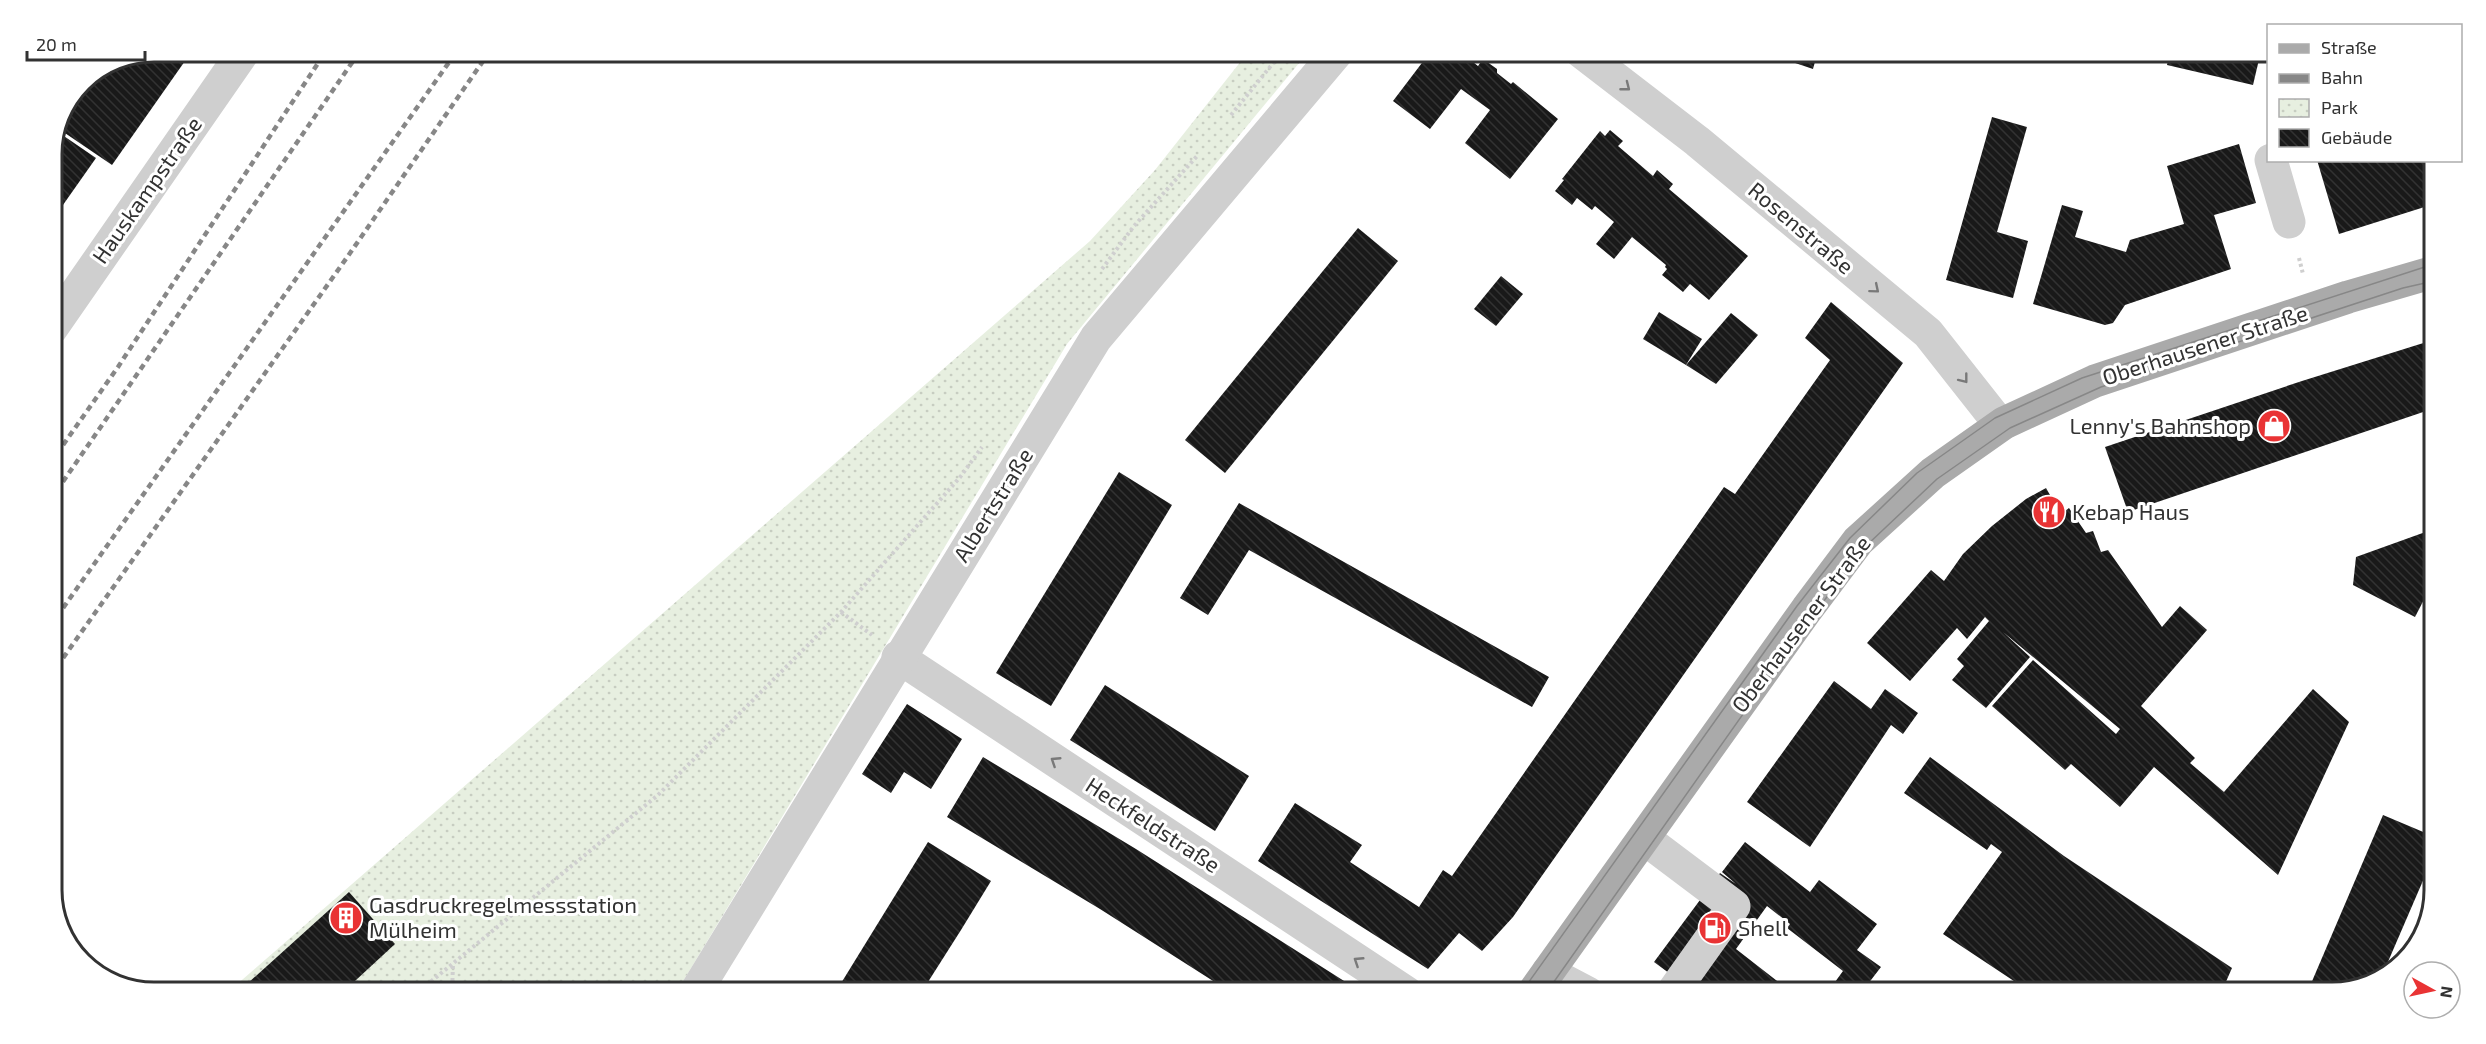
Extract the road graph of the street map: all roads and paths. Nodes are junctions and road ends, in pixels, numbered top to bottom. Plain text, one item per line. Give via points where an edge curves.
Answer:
1 (236, 62) edge
2 (1273, 62) edge
3 (1329, 62) edge
4 (1594, 62) edge
5 (1227, 121) dead end
6 (1205, 147) dead end
7 (2272, 162) edge
8 (2289, 222) joint
9 (1100, 271) dead end
10 (2424, 275) edge
11 (2316, 309) junction
12 (62, 313) edge
13 (2004, 423) junction
14 (987, 440) dead end
15 (898, 657) junction
16 (1645, 839) junction
17 (453, 964) junction
18 (431, 982) edge
19 (452, 982) edge
20 (702, 982) edge
21 (1390, 982) edge
22 (1540, 982) edge
23 (1680, 982) edge

1 - 12 street, Hauskampstraße
2 - 5 path
3 - 15 street, Albertstraße via 1096,338
4 -> 13 street, Rosenstraße via 1697,141 1928,333 1995,418
6 - 9 path via 1134,226
7 - 8 street
8 - 11 path via 2310,303
10 - 11 main road, Oberhausener Straße
11 - 13 main road, Oberhausener Straße via 2095,381
13 - 16 main road, Oberhausener Straße via 1933,473 1858,541
14 - 17 path via 961,476 841,612 658,795
15 - 20 street, Albertstraße
21 -> 15 street, Heckfeldstraße
16 - 22 main road, Oberhausener Straße
16 - 23 street via 1734,906
17 - 18 path
17 - 19 path

